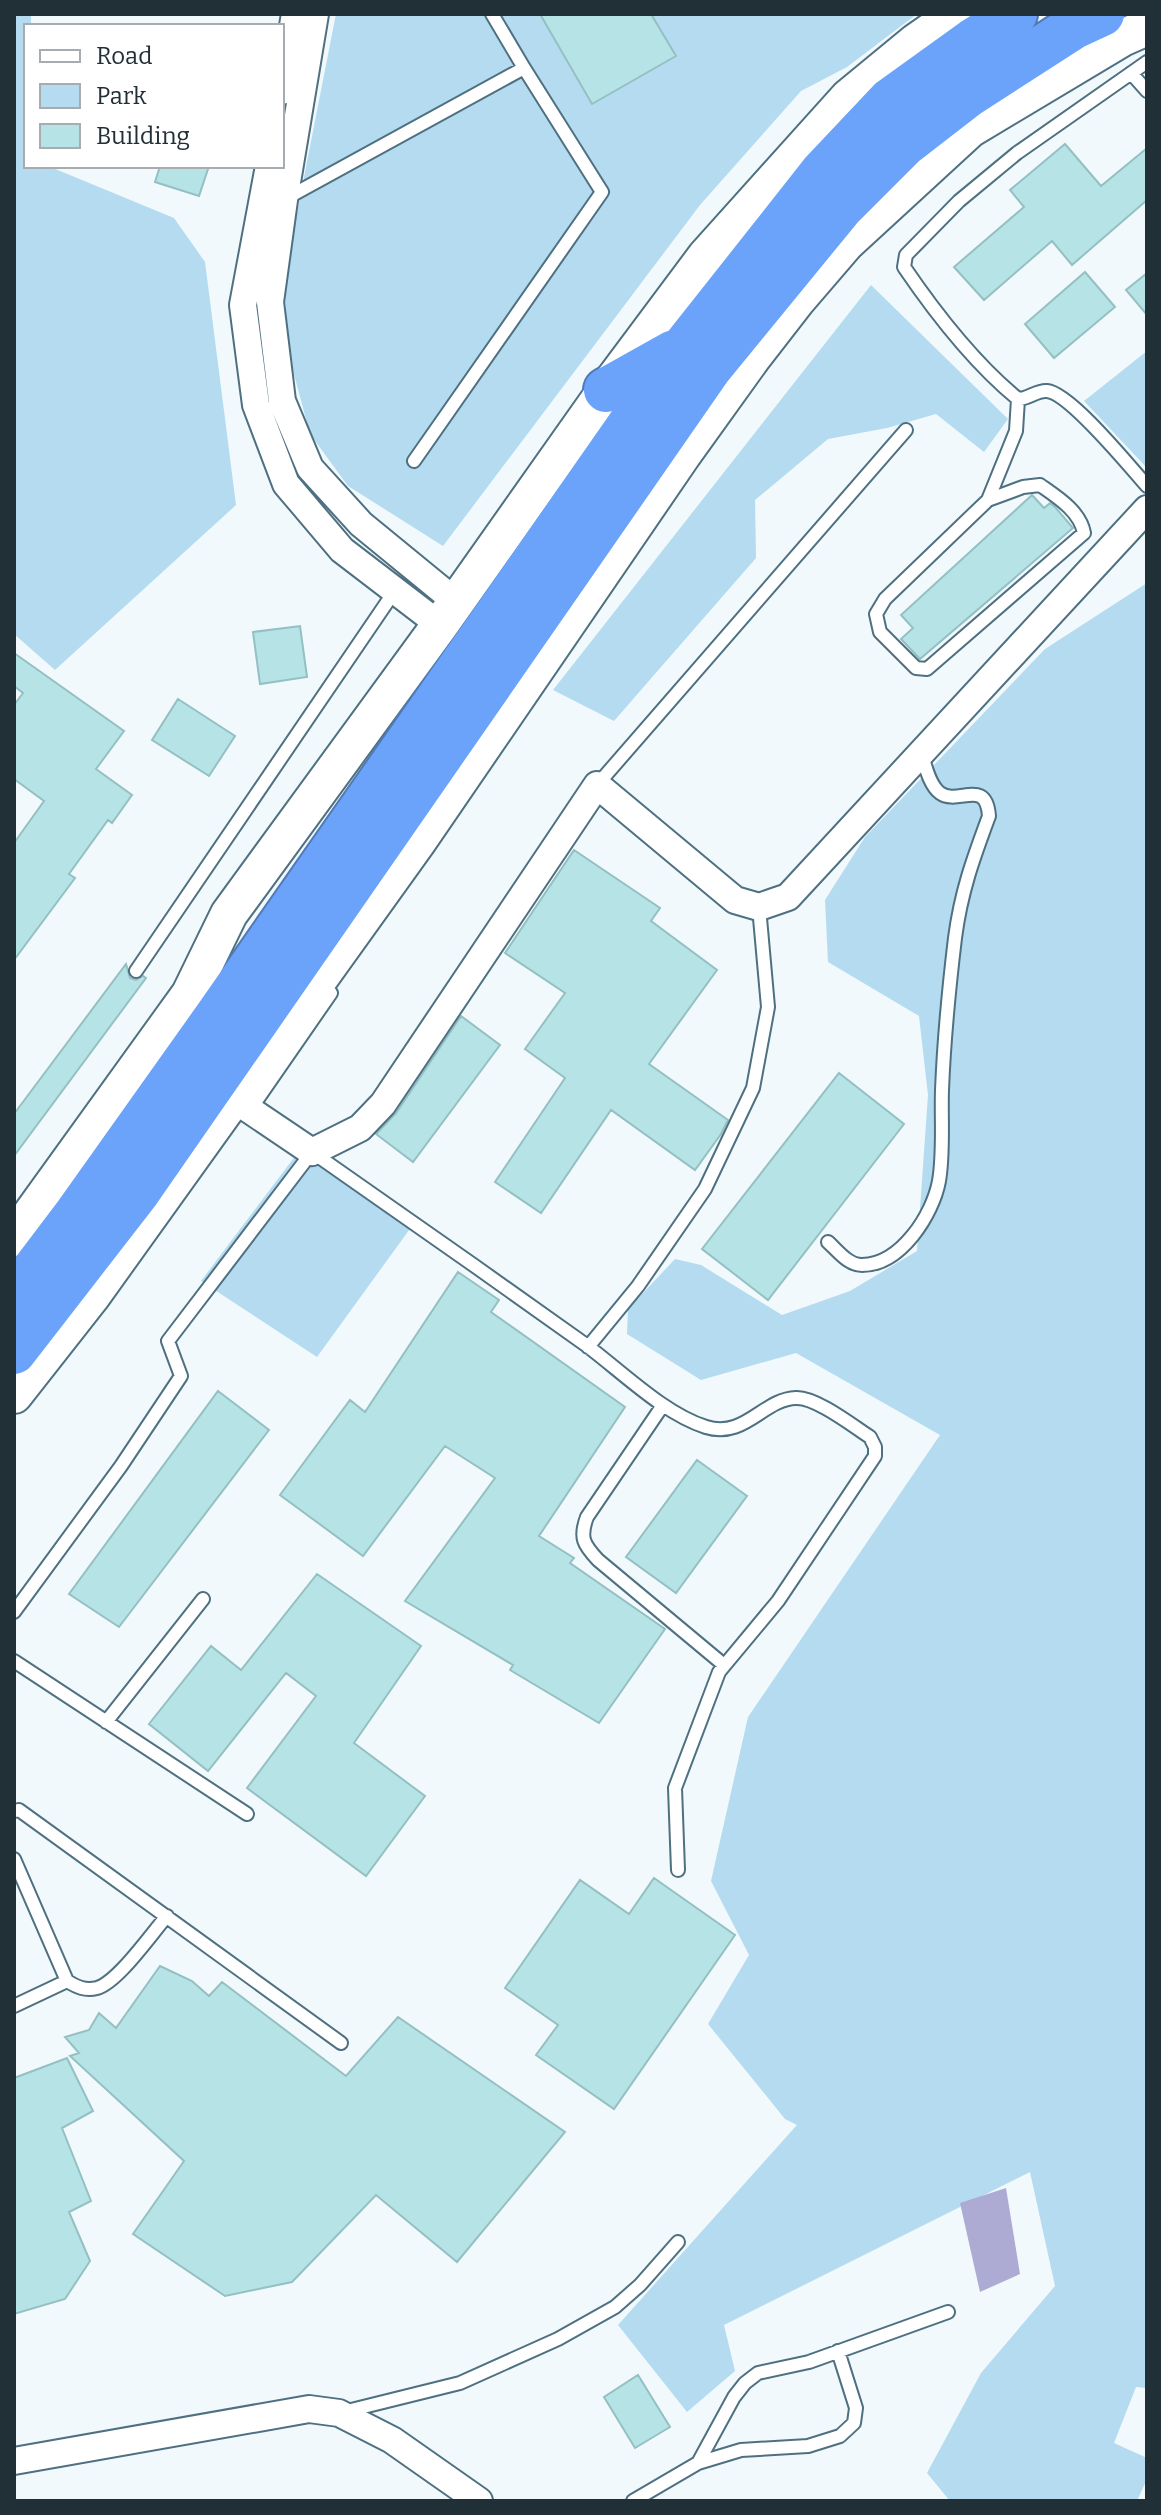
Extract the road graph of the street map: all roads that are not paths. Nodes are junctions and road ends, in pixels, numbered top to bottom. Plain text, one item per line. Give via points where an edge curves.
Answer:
1 (295, 14) edge
2 (315, 14) edge
3 (492, 14) edge
4 (956, 14) edge
5 (1015, 14) edge
6 (1102, 14) edge
7 (1147, 27) edge
8 (1147, 62) edge
9 (524, 68) junction
10 (1131, 73) junction
11 (284, 79) edge
12 (1147, 91) edge
13 (284, 152) edge
14 (269, 168) edge
15 (281, 168) edge
16 (272, 206) junction
17 (698, 357) junction
18 (606, 390) junction
19 (1018, 399) junction
20 (906, 430) dead end
21 (683, 454) junction
22 (414, 461) dead end
23 (1147, 486) edge
24 (988, 500) junction
25 (1147, 509) edge
26 (394, 592) junction
27 (447, 613) junction
28 (921, 752) junction
29 (597, 785) junction
30 (450, 793) junction
31 (439, 834) dead end
32 (759, 907) junction
33 (136, 971) dead end
34 (341, 978) dead end
35 (243, 1108) junction
36 (312, 1152) junction
37 (14, 1238) edge
38 (828, 1242) dead end
39 (14, 1296) edge
40 (588, 1347) junction
41 (14, 1352) edge
42 (14, 1395) edge
43 (663, 1405) junction
44 (203, 1599) dead end
45 (14, 1612) edge
46 (14, 1661) edge
47 (724, 1665) junction
48 (106, 1722) junction
49 (16, 1806) edge
50 (247, 1814) dead end
51 (14, 1859) edge
52 (678, 1870) dead end
53 (167, 1916) junction
54 (67, 1981) junction
55 (14, 1989) edge
56 (17, 2004) edge
57 (341, 2043) dead end
58 (678, 2242) dead end
59 (948, 2312) dead end
60 (838, 2351) junction
61 (339, 2413) junction
62 (14, 2461) edge
63 (698, 2463) junction
64 (479, 2501) edge
65 (633, 2501) edge

1 - 11 street
2 - 13 street
3 - 9 lane
4 - 18 street via 848,98 706,256
5 - 17 highway via 890,100 823,171
6 - 17 highway via 967,96 905,144
7 - 21 street via 970,129 846,243 752,358
8 - 10 lane
9 - 16 lane
9 - 22 lane via 602,192
10 - 12 lane
10 - 19 lane via 1017,153 906,255 904,267 916,285 977,360
14 - 16 street
15 - 16 street
16 - 26 street via 243,305 256,405 286,484 342,550
16 - 27 street via 270,302 282,401 310,468
17 - 18 highway
17 - 21 highway
17 - 39 highway
17 - 41 highway via 138,1192
18 - 27 street
19 - 23 lane via 1048,391 1057,395
19 - 24 lane via 1016,431
20 - 29 lane
21 - 30 street
24 - 24 lane via 1040,485 1061,500 1082,523 1084,533 927,669 916,668 880,632 876,614 885,599
25 - 28 street
26 - 27 street
26 - 33 lane
27 - 37 street via 229,914 190,994
28 - 32 street via 788,897
28 - 38 lane via 941,794 974,793 988,806 989,816 963,885 955,938 939,1180 927,1218 883,1260 862,1265 848,1261
29 - 32 street via 735,900
29 - 36 street via 383,1104 360,1128
30 - 31 lane
30 - 35 street
32 - 40 lane via 768,1007 753,1088 705,1189
34 - 35 lane
35 - 36 street
35 - 42 street
36 - 40 lane
36 - 45 lane via 168,1341 181,1376
40 - 43 lane
43 - 47 lane via 582,1531 586,1547 598,1560
43 - 47 lane via 707,1428 732,1429 780,1403 811,1400 870,1437 875,1447 875,1456 778,1601
44 - 48 lane
46 - 48 lane
47 - 52 lane via 675,1788
48 - 50 lane
49 - 53 lane
51 - 54 lane
53 - 54 lane via 112,1979 98,1988 80,1989
53 - 57 lane
54 - 56 lane
55 - 56 lane
58 - 61 lane via 615,2307 558,2339 460,2383
59 - 60 lane
60 - 63 lane via 772,2368 745,2383
60 - 63 lane via 856,2408 854,2423 840,2436 808,2446 741,2450
61 - 62 street via 309,2409
61 - 64 street via 392,2440
63 - 65 lane

